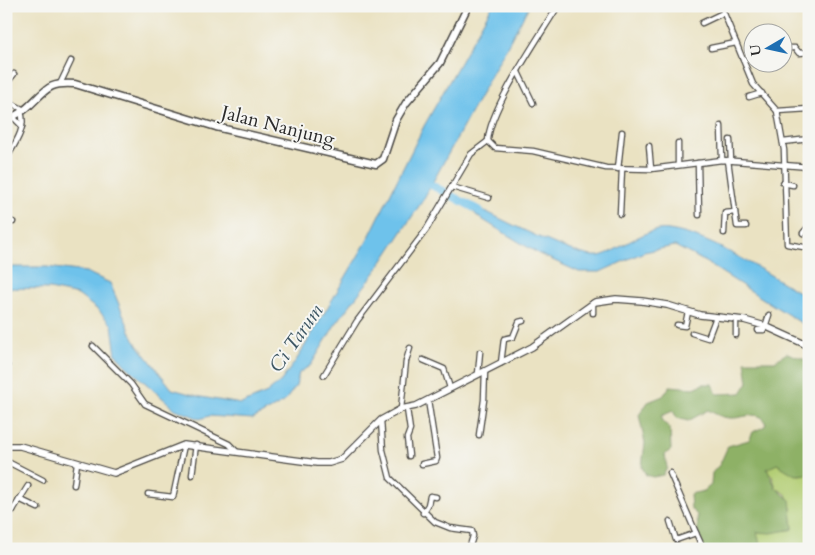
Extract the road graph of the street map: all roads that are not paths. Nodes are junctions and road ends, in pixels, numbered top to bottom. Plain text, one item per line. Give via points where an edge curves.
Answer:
1 (468, 6) edge
2 (721, 6) edge
3 (555, 7) edge
4 (723, 13) junction
5 (702, 23) dead end
6 (736, 43) junction
7 (711, 48) dead end
8 (792, 48) edge
9 (809, 52) edge
10 (742, 58) edge
11 (71, 61) dead end
12 (518, 72) junction
13 (748, 72) edge
14 (14, 74) dead end
15 (6, 84) edge
16 (60, 84) junction
17 (762, 93) junction
18 (749, 97) dead end
19 (6, 100) edge
20 (533, 103) dead end
21 (809, 109) edge
22 (22, 111) junction
23 (777, 111) junction
24 (13, 117) junction
25 (6, 121) edge
26 (22, 126) junction
27 (721, 126) dead end
28 (622, 132) dead end
29 (809, 139) edge
30 (730, 140) dead end
31 (488, 141) junction
32 (783, 142) junction
33 (678, 143) dead end
34 (649, 146) dead end
35 (6, 159) edge
36 (722, 160) junction
37 (730, 160) junction
38 (698, 162) junction
39 (678, 165) junction
40 (784, 165) junction
41 (809, 167) edge
42 (620, 169) junction
43 (651, 169) junction
44 (783, 183) junction
45 (794, 185) dead end
46 (452, 187) junction
47 (489, 198) dead end
48 (735, 212) junction
49 (620, 214) dead end
50 (699, 215) dead end
51 (6, 220) edge
52 (13, 222) dead end
53 (746, 226) dead end
54 (809, 226) edge
55 (724, 233) dead end
56 (803, 233) dead end
57 (809, 248) edge
58 (593, 303) junction
59 (688, 312) junction
60 (593, 313) dead end
61 (770, 315) dead end
62 (716, 317) junction
63 (736, 319) junction
64 (523, 321) dead end
65 (677, 325) dead end
66 (760, 328) junction
67 (692, 333) dead end
68 (736, 335) dead end
69 (93, 346) dead end
70 (809, 346) edge
71 (410, 348) dead end
72 (480, 352) dead end
73 (422, 360) dead end
74 (501, 363) junction
75 (482, 372) junction
76 (324, 375) dead end
77 (450, 388) junction
78 (428, 400) junction
79 (404, 409) junction
80 (380, 420) junction
81 (479, 435) dead end
82 (7, 445) edge
83 (184, 445) junction
84 (196, 445) junction
85 (236, 451) junction
86 (409, 456) dead end
87 (6, 461) edge
88 (77, 463) junction
89 (422, 464) dead end
90 (670, 473) dead end
91 (192, 475) dead end
92 (43, 480) dead end
93 (74, 485) dead end
94 (28, 486) dead end
95 (148, 494) dead end
96 (436, 497) dead end
97 (20, 500) junction
98 (6, 502) edge
99 (38, 508) dead end
100 (13, 510) junction
101 (423, 513) junction
102 (6, 514) edge
103 (670, 521) dead end
104 (696, 533) junction
105 (469, 549) edge
106 (700, 549) edge

1 - 16 main road, Jalan Nanjung via 440,63 396,120 383,159 372,164 216,127 86,86
2 - 4 street
3 - 12 street
4 - 5 street
4 - 6 street
6 - 7 street
6 - 10 street
8 - 9 street via 800,53
11 - 16 street
12 - 20 street
12 - 31 street via 496,114
13 - 17 street
14 - 15 street
16 - 22 main road via 47,88
17 - 18 street
17 - 23 street
19 - 22 street
21 - 23 street
22 - 24 main road
22 - 26 street
23 - 32 street
24 - 25 main road
24 - 26 street
26 - 35 street
27 - 36 street
28 - 42 street
29 - 32 street
30 - 37 street
31 - 42 street via 502,150 533,151
31 - 46 street via 471,154
32 - 40 street
33 - 39 street
34 - 43 street
36 - 37 street
36 - 38 street
37 - 40 street
37 - 48 street
38 - 39 street
38 - 50 street
39 - 43 street
40 - 41 street
40 - 44 street
42 - 43 street
42 - 49 street
44 - 45 street
44 - 57 street via 787,244
46 - 47 street
46 - 76 street via 398,269 357,321
48 - 53 street via 737,226
48 - 55 street via 725,213
51 - 52 street
54 - 56 street
58 - 59 street via 616,299 642,301
58 - 60 street
58 - 74 street via 555,332
59 - 62 street
59 - 65 street via 685,326
61 - 66 street
62 - 63 street
62 - 67 street via 708,338
63 - 66 street
63 - 68 street
64 - 74 street via 519,322 513,337 503,340
66 - 70 street
69 - 85 street via 131,384 145,404 229,444
71 - 79 street via 406,361
72 - 75 street
73 - 77 street via 444,369
74 - 75 street
75 - 77 street
75 - 81 street via 484,400
77 - 78 street
78 - 79 street
78 - 89 street via 437,458
79 - 80 street
79 - 86 street via 410,430 407,438
80 - 85 street via 342,459 332,462 312,463
80 - 101 street via 389,476
82 - 88 street
83 - 84 street
83 - 88 street via 117,473
83 - 95 street via 172,497
84 - 85 street
84 - 91 street
87 - 92 street
88 - 93 street
90 - 104 street
94 - 97 street
96 - 101 street via 430,496
97 - 99 street
97 - 100 street
98 - 100 street
100 - 102 street
101 - 105 street via 445,527 472,531
103 - 104 street via 676,540
104 - 106 street via 702,546

